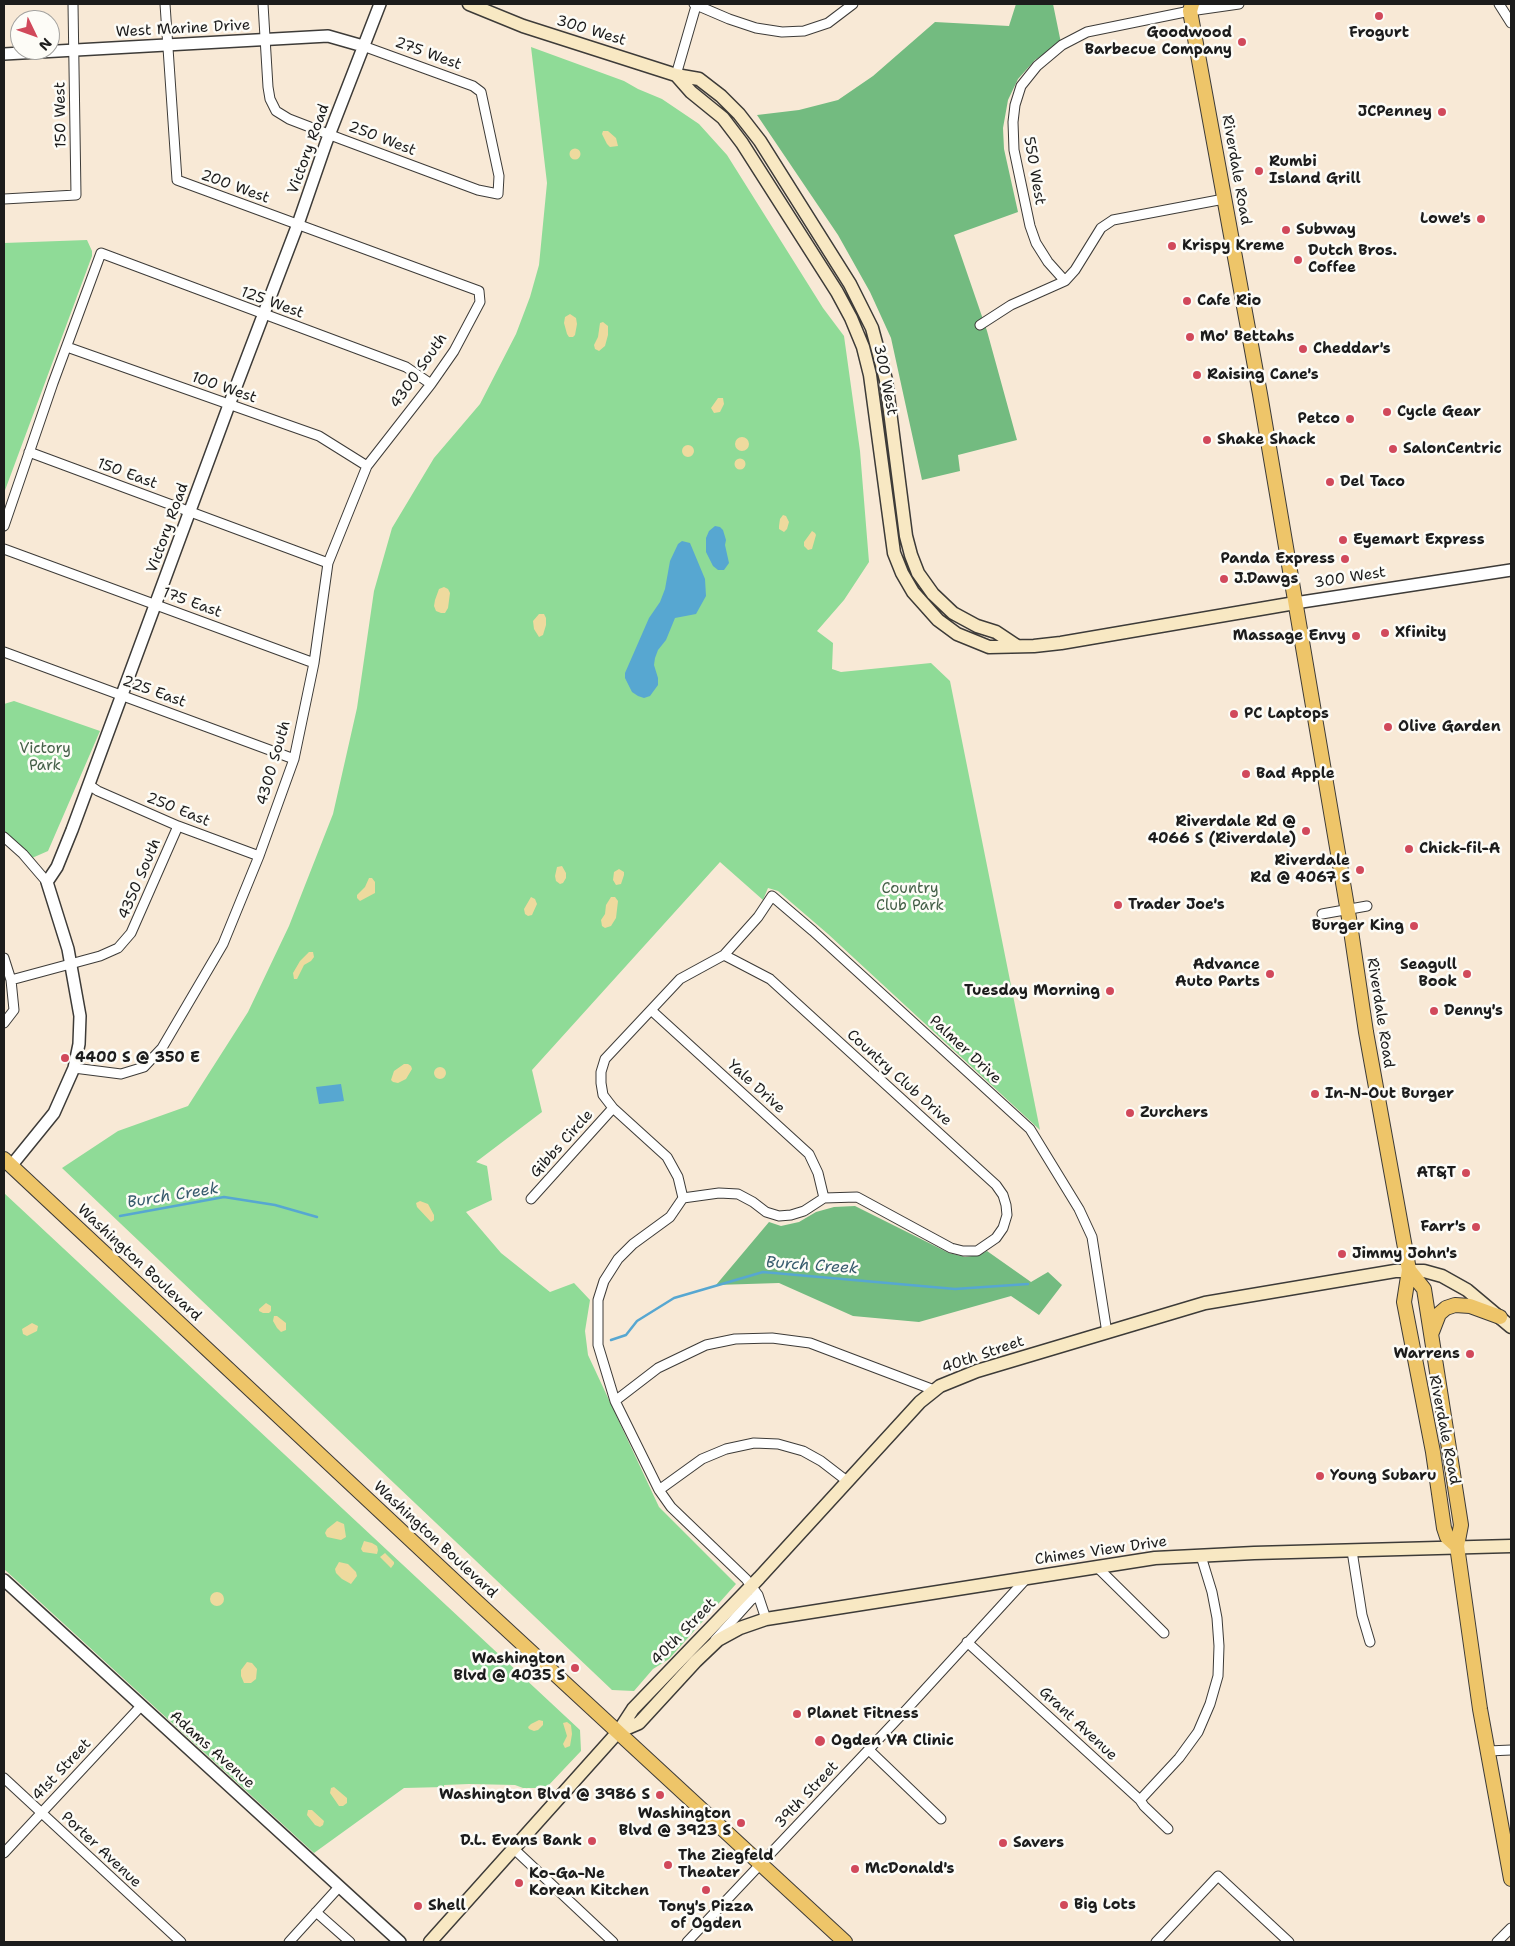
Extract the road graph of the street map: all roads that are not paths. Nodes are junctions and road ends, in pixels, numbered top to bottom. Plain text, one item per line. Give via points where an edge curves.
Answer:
1 (73, 4) edge
2 (165, 4) edge
3 (263, 4) edge
4 (380, 4) edge
5 (469, 4) edge
6 (853, 4) edge
7 (1239, 4) edge
8 (1499, 4) edge
9 (695, 5) edge
10 (1188, 6) edge
11 (1511, 23) edge
12 (266, 39) junction
13 (166, 44) junction
14 (363, 46) junction
15 (74, 52) junction
16 (4, 54) edge
17 (676, 75) junction
18 (330, 134) junction
19 (498, 194) joint
20 (4, 199) edge
21 (1224, 199) junction
22 (298, 224) junction
23 (1065, 282) junction
24 (479, 291) joint
25 (263, 315) junction
26 (980, 325) dead end
27 (66, 347) junction
28 (431, 384) junction
29 (229, 404) junction
30 (29, 452) junction
31 (367, 466) junction
32 (190, 512) junction
33 (4, 526) edge
34 (4, 549) edge
35 (328, 563) junction
36 (1511, 570) edge
37 (1295, 603) junction
38 (156, 604) junction
39 (4, 652) edge
40 (314, 664) junction
41 (122, 695) junction
42 (294, 759) junction
43 (89, 785) junction
44 (178, 826) junction
45 (4, 837) edge
46 (260, 856) junction
47 (47, 882) junction
48 (1367, 906) dead end
49 (1322, 914) dead end
50 (1348, 917) junction
51 (724, 956) junction
52 (4, 958) edge
53 (70, 964) junction
54 (11, 980) junction
55 (651, 1010) junction
56 (4, 1023) edge
57 (74, 1068) junction
58 (613, 1108) junction
59 (7, 1163) edge
60 (683, 1198) junction
61 (824, 1198) junction
62 (532, 1199) dead end
63 (1409, 1270) junction
64 (1500, 1317) junction
65 (1511, 1327) edge
66 (1107, 1333) junction
67 (1431, 1335) junction
68 (934, 1390) junction
69 (615, 1401) junction
70 (847, 1481) junction
71 (659, 1490) junction
72 (1457, 1546) junction
73 (1511, 1546) edge
74 (1352, 1551) junction
75 (1200, 1556) junction
76 (1098, 1567) junction
77 (1027, 1578) junction
78 (4, 1580) edge
79 (755, 1590) junction
80 (766, 1619) junction
81 (1164, 1633) dead end
82 (967, 1642) junction
83 (1370, 1642) dead end
84 (706, 1651) junction
85 (141, 1706) junction
86 (618, 1732) junction
87 (869, 1750) junction
88 (1511, 1750) edge
89 (1488, 1751) junction
90 (4, 1778) edge
91 (1140, 1800) junction
92 (41, 1813) junction
93 (941, 1819) dead end
94 (1168, 1829) dead end
95 (514, 1849) junction
96 (4, 1853) edge
97 (761, 1865) junction
98 (1511, 1879) edge
99 (339, 1887) junction
100 (316, 1912) junction
101 (1511, 1928) edge
102 (181, 1942) edge
103 (289, 1942) edge
104 (350, 1942) edge
105 (400, 1942) edge
106 (430, 1942) edge
107 (613, 1942) edge
108 (687, 1942) edge
109 (845, 1942) edge
110 (1156, 1942) edge
111 (1288, 1942) edge
112 (1497, 1942) edge

1 - 15 street, 150 West
2 - 13 street, 200 West
3 - 12 street, 250 West
4 - 14 street, Victory Road
5 - 17 main road, 300 West via 523,26
6 - 9 street via 828,23 804,31 782,32 756,28
7 - 10 street, 550 West
8 - 11 street
9 - 17 street
10 - 21 main road, Riverdale Road
10 - 23 street, 550 West via 1087,32 1062,45 1036,66 1021,86 1014,114 1014,150 1030,226 1036,243
12 - 13 street, West Marine Drive
12 - 14 street, West Marine Drive via 328,36
12 - 18 street, 250 West via 268,87 276,111
13 - 15 street, West Marine Drive
13 - 22 street, 200 West via 177,180
14 - 18 street, Victory Road
14 - 19 street, 275 West via 473,86 481,92 499,176
15 - 16 street, West Marine Drive
15 - 20 street, 150 West via 76,196
17 - 37 main road, 300 West via 723,118 742,142 851,318 870,375 892,546 909,586 932,615 957,634 989,647 1054,644
18 - 19 street, 250 West via 478,190
18 - 22 street, Victory Road
21 - 23 street via 1113,220 1101,228
21 - 37 main road, Riverdale Road
22 - 24 street, 200 West
22 - 25 street, Victory Road
23 - 26 street via 1011,305
24 - 28 street, 4300 South via 480,302 454,351
25 - 27 street, 125 West via 101,254
25 - 28 street, 125 West via 406,367
25 - 29 street, Victory Road
27 - 29 street, 100 West
27 - 30 street
28 - 31 street, 4300 South
29 - 31 street, 100 West via 319,436
29 - 32 street, Victory Road
30 - 32 street, 150 East
30 - 33 street
31 - 35 street, 4300 South
32 - 35 street, 150 East
32 - 38 street, Victory Road
34 - 38 street, 175 East
35 - 40 street, 4300 South
36 - 37 street, 300 West
37 - 50 main road, Riverdale Road
38 - 40 street, 175 East
38 - 41 street, Victory Road
39 - 41 street, 225 East
40 - 42 street, 4300 South
41 - 42 street, 225 East
41 - 43 street, Victory Road
42 - 46 street, 4300 South
43 - 44 street, 250 East
43 - 47 street, Victory Road via 57,867
44 - 46 street, 250 East
44 - 53 street, 4350 South via 131,933 118,948
45 - 47 street
46 - 57 street, 4300 South via 223,944 162,1048 144,1067 121,1074
47 - 53 street
48 - 50 street
49 - 50 street
50 - 63 main road, Riverdale Road
51 - 55 street via 680,978
51 - 61 street, Country Club Drive via 770,979 989,1179 1003,1195 1007,1215 996,1238 977,1251 963,1251 951,1248 857,1197
51 - 66 street, Palmer Drive via 772,896 1030,1129 1079,1209 1092,1237
52 - 54 street
53 - 54 street, 4350 South
53 - 57 street via 80,1016
54 - 56 street via 14,1010
55 - 58 street via 605,1059 600,1083
55 - 61 street, Yale Drive via 809,1154
57 - 59 street via 54,1113
58 - 60 street via 667,1157 678,1177
58 - 62 street, Gibbs Circle
59 - 86 main road, Washington Boulevard
60 - 61 street via 738,1194 766,1212 780,1216 804,1211
60 - 69 street via 670,1217 618,1259 604,1281 598,1300 598,1345
63 - 64 main road, 40th Street via 1442,1276 1467,1290
63 - 66 main road, 40th Street via 1205,1303
63 - 67 main road, Riverdale Road via 1424,1290
63 - 72 main road, Riverdale Road via 1404,1302 1444,1528 1447,1537
64 - 65 main road, 40th Street
64 - 67 main road via 1470,1306 1450,1306 1439,1314
66 - 68 main road, 40th Street via 968,1374
67 - 72 main road, Riverdale Road via 1461,1526
68 - 69 street via 810,1343 772,1338 735,1339 706,1345 658,1368
68 - 70 main road, 40th Street
69 - 71 street
70 - 71 street via 803,1451 778,1444 754,1443 702,1459
70 - 79 main road, 40th Street
71 - 79 street
72 - 73 main road, Chimes View Drive
72 - 74 main road, Chimes View Drive
72 - 89 main road, Riverdale Road
74 - 75 main road, Chimes View Drive
74 - 83 street via 1362,1615
75 - 76 main road, Chimes View Drive via 1154,1558
75 - 91 street via 1217,1618 1218,1676 1198,1732 1180,1758
76 - 77 main road, Chimes View Drive
76 - 81 street
77 - 80 main road, Chimes View Drive
77 - 82 street, 39th Street
78 - 85 street, Adams Avenue
79 - 80 street
79 - 84 street, 40th Street via 751,1600
79 - 86 main road, 40th Street via 634,1709
80 - 84 main road, Chimes View Drive via 732,1631
82 - 87 street, 39th Street
82 - 91 street, Grant Avenue
84 - 86 main road, 40th Street via 640,1723
85 - 92 street, 41st Street
85 - 99 street, Adams Avenue
86 - 95 main road, 40th Street
86 - 97 main road, Washington Boulevard
87 - 93 street
87 - 97 street, 39th Street
88 - 89 street
89 - 98 main road, Riverdale Road
90 - 92 street, Porter Avenue
91 - 94 street, Grant Avenue
92 - 96 street, 41st Street
92 - 102 street, Porter Avenue
95 - 106 main road, 40th Street
95 - 107 street
97 - 108 street, 39th Street
97 - 109 main road, Washington Boulevard
99 - 100 street
99 - 105 street, Adams Avenue
100 - 103 street
100 - 104 street
101 - 112 street
110 - 111 street via 1218,1876

